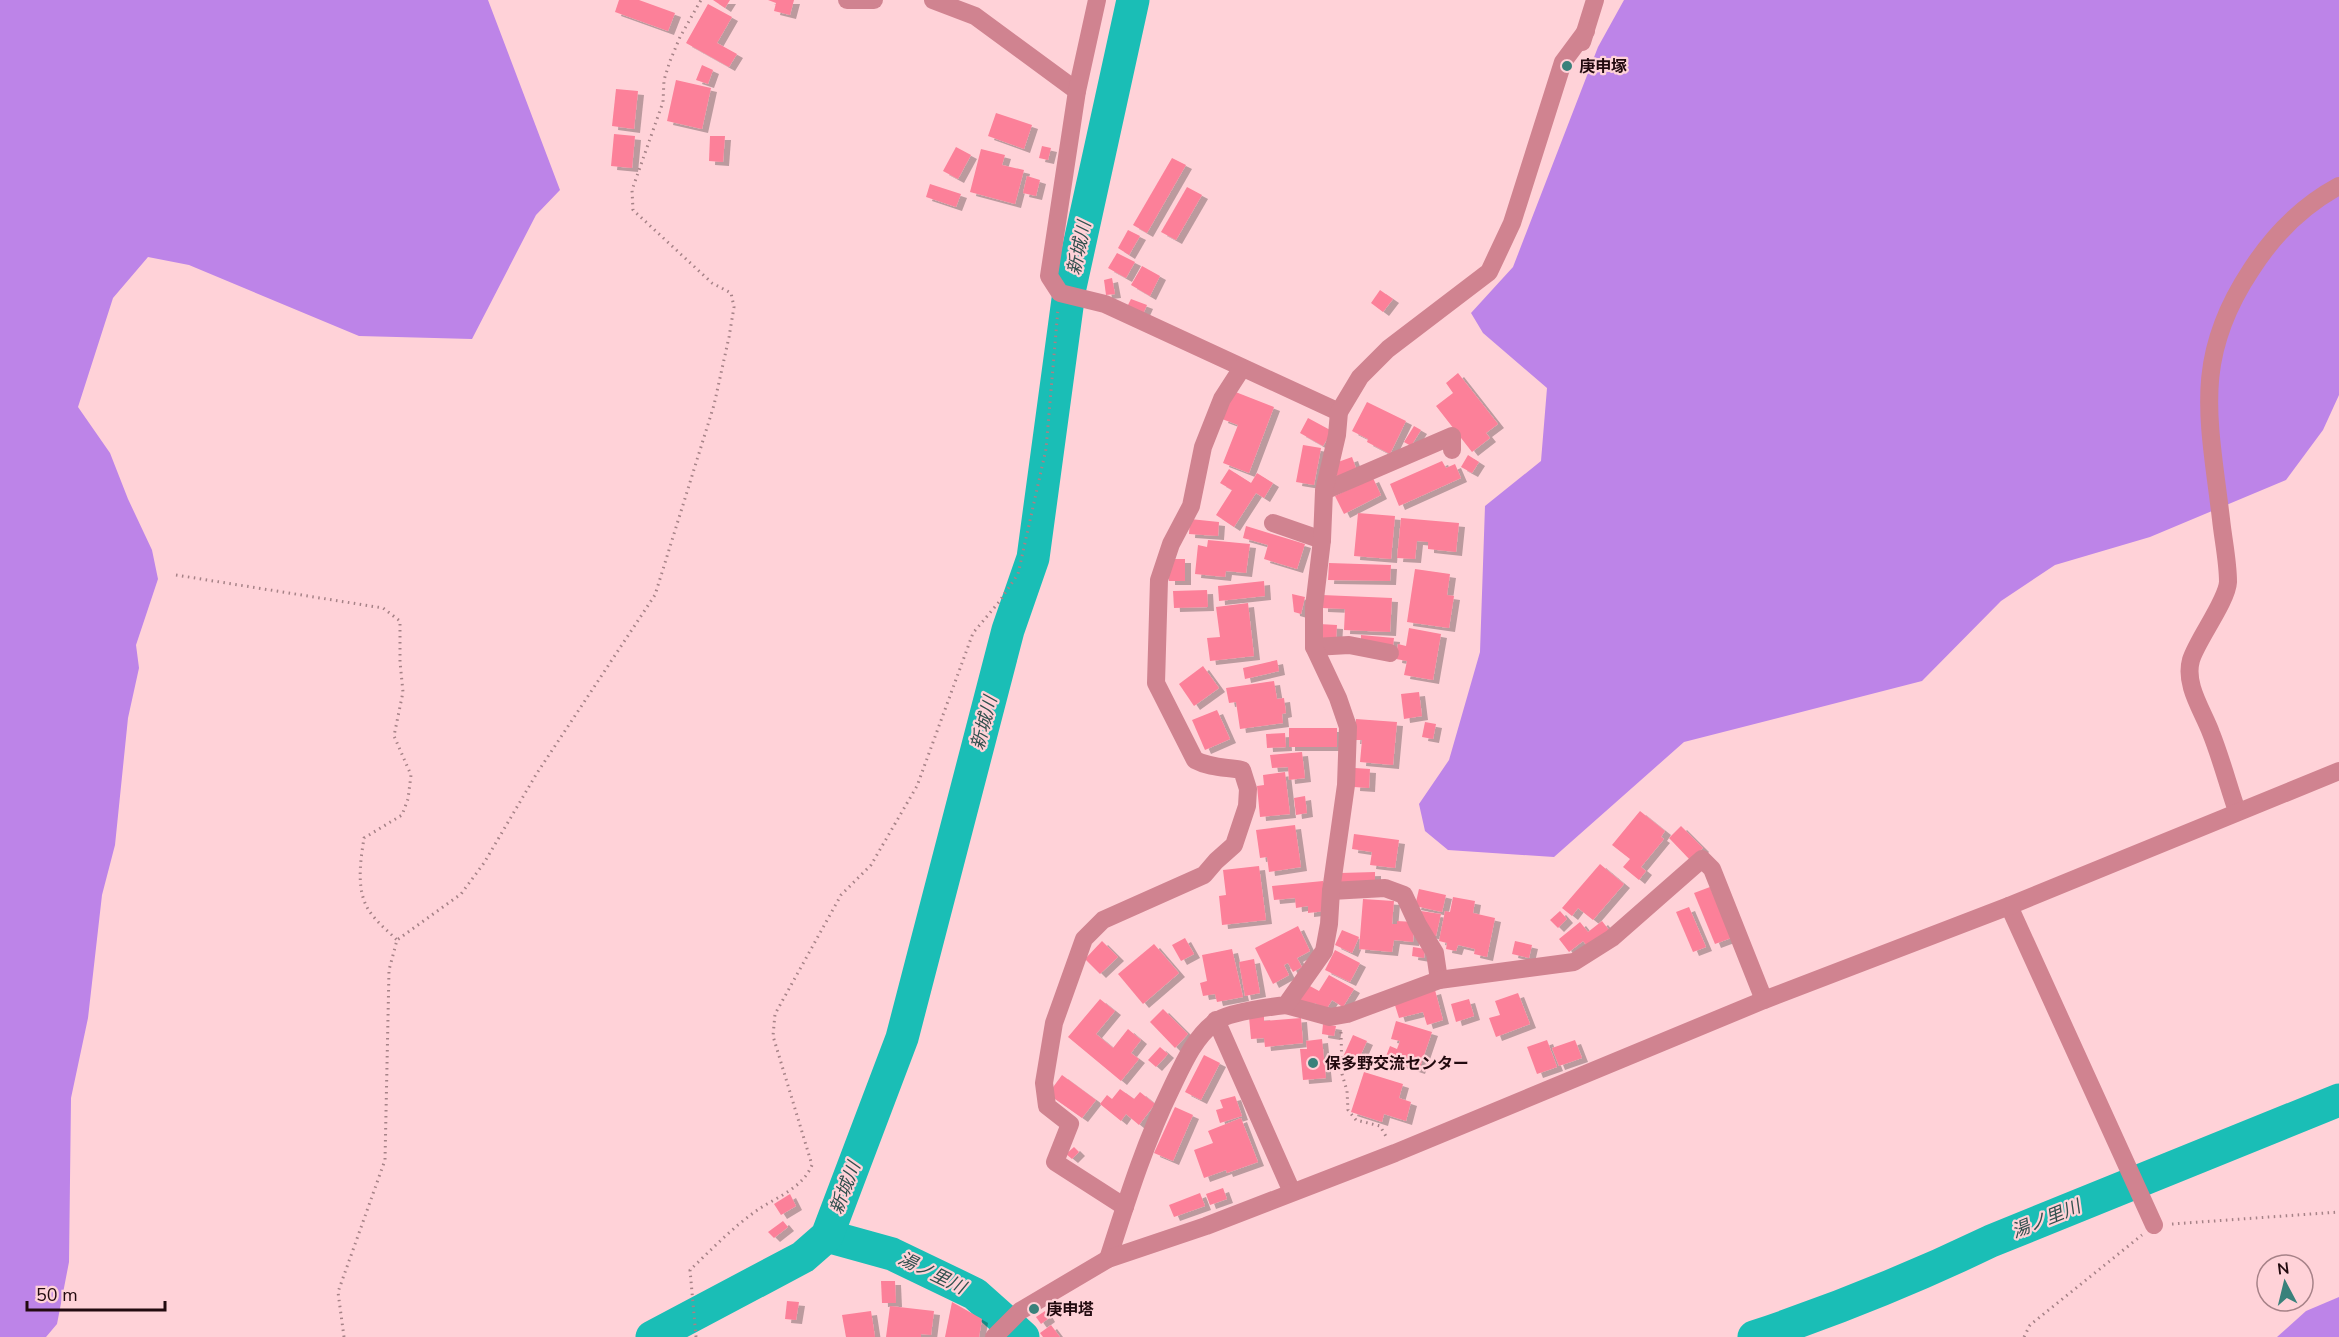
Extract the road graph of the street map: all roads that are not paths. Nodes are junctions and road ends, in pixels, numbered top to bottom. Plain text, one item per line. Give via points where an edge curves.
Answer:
1 (847, 0) edge
2 (874, 0) edge
3 (933, 0) edge
4 (1097, 0) edge
5 (1595, 0) edge
6 (1077, 91) junction
7 (2339, 186) edge
8 (1242, 368) junction
9 (1339, 412) junction
10 (1452, 450) dead end
11 (1324, 491) junction
12 (1273, 523) dead end
13 (1322, 540) junction
14 (1314, 647) junction
15 (1390, 653) dead end
16 (2339, 771) edge
17 (2237, 811) junction
18 (1331, 891) junction
19 (2009, 906) junction
20 (1439, 980) junction
21 (1764, 1000) junction
22 (1286, 1005) junction
23 (1216, 1020) junction
24 (1292, 1192) junction
25 (1125, 1207) junction
26 (2154, 1225) road end
27 (1108, 1259) junction
28 (997, 1334) edge

1 - 2 street
3 - 6 street via 975,16
4 - 6 street
5 - 9 street via 1566,83 1547,106 1512,223 1489,272 1388,349 1360,377
6 - 8 street via 1049,276 1065,294 1105,304
7 - 17 street via 2291,219 2263,251 2235,295 2213,350 2209,418 2228,585 2191,660 2189,676
8 - 9 street
8 - 25 street via 1222,399 1203,447 1191,506 1171,544 1159,580 1156,683 1196,760 1207,767 1242,770 1248,789 1247,806 1234,845 1204,875 1103,920 1084,939 1054,1023 1044,1083 1047,1106 1070,1124 1055,1162
9 - 11 street via 1338,435
10 - 11 street via 1452,436
11 - 13 street
12 - 13 street
13 - 14 street
14 - 15 street via 1349,645
14 - 18 street via 1348,727 1346,785
16 - 17 street
17 - 19 street
18 - 20 street via 1385,888 1404,895 1435,953
18 - 22 street via 1324,951
19 - 21 street
19 - 26 street
20 - 21 street via 1574,962 1612,938 1702,859 1712,869
20 - 22 street via 1337,1016
21 - 24 street
22 - 23 street
23 - 24 street
23 - 25 street via 1186,1057 1153,1126
24 - 27 street
25 - 27 street
27 - 28 street via 1020,1311

